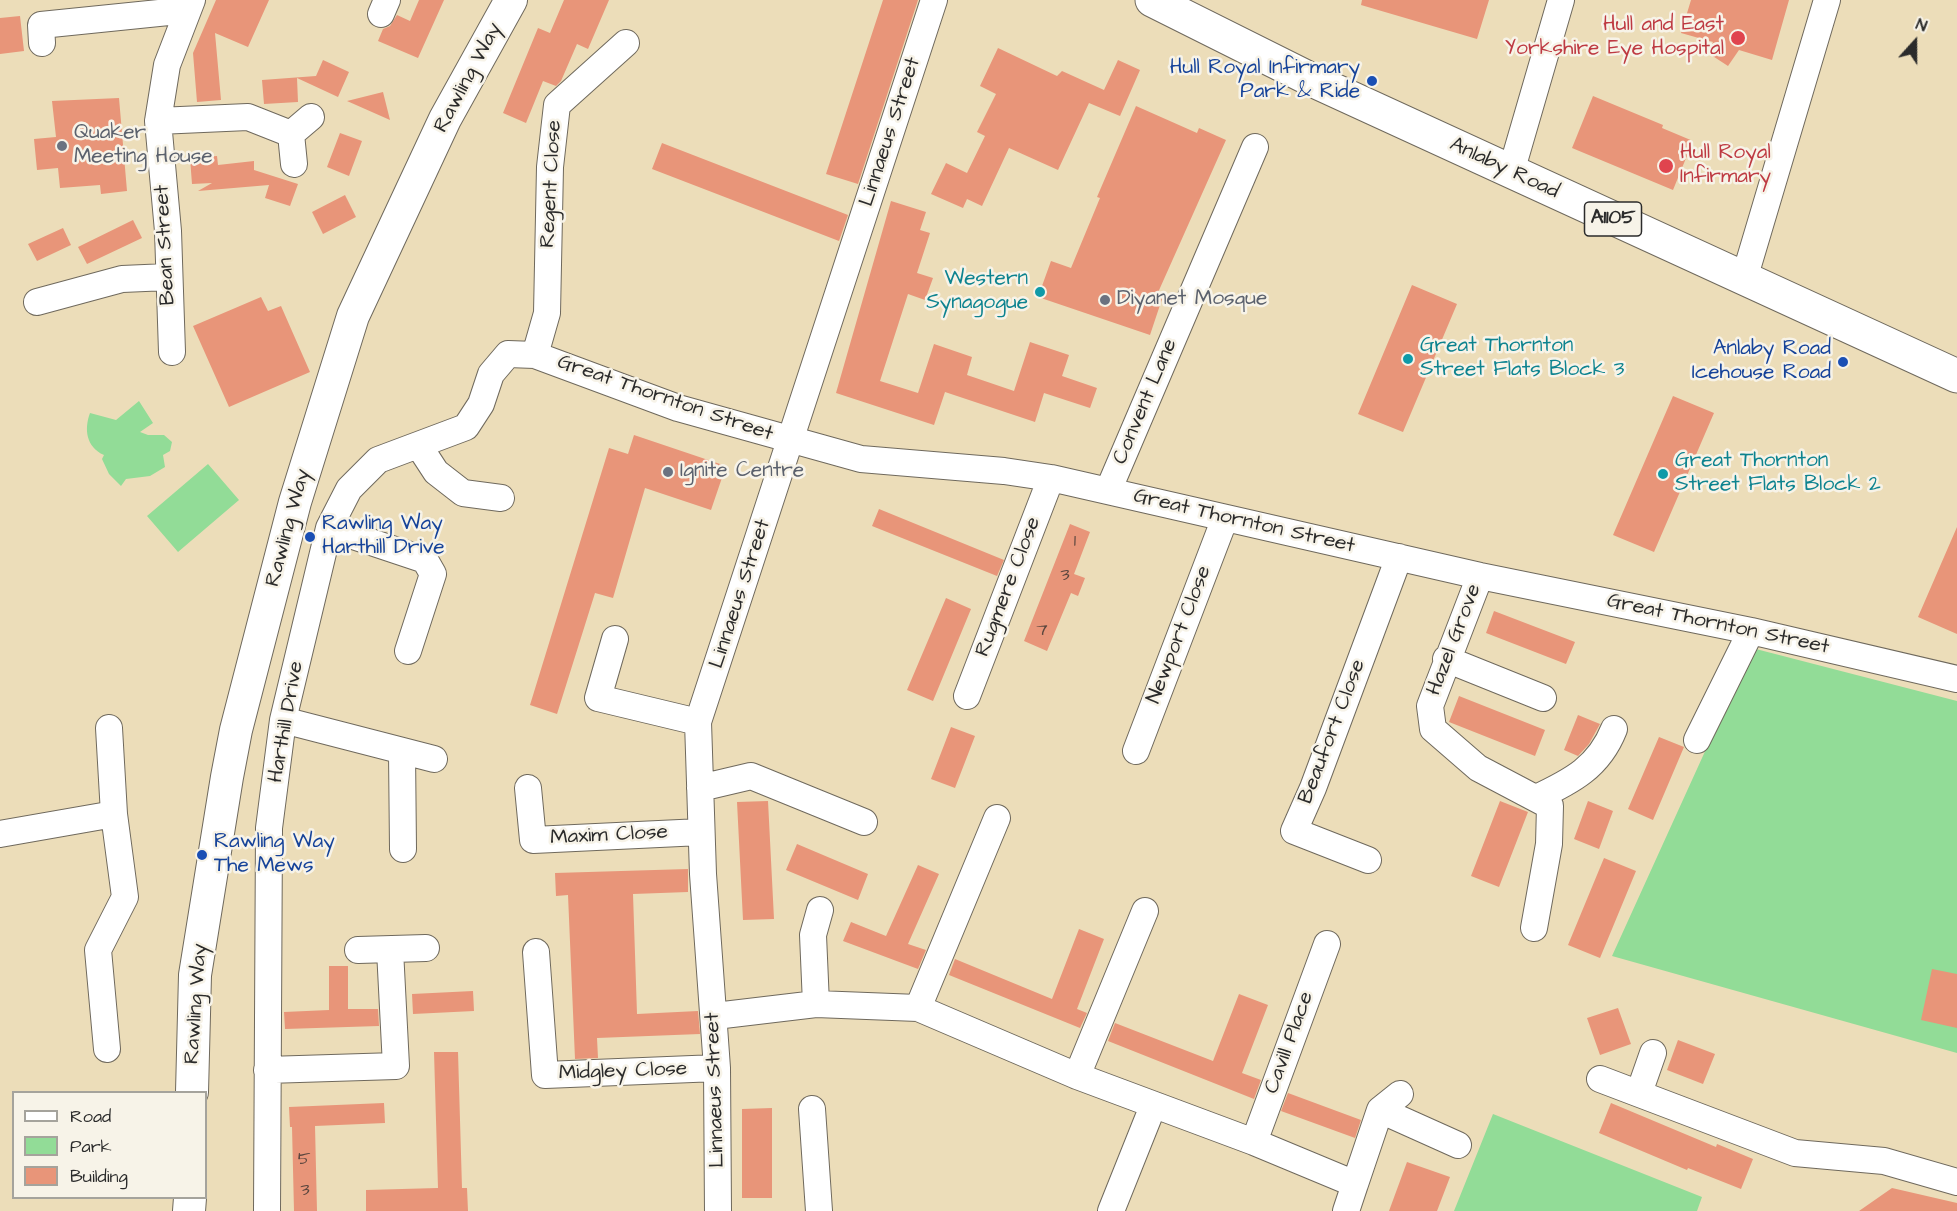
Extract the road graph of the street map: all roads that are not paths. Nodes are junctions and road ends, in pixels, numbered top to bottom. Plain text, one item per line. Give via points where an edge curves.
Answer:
1 (511, 0) edge
2 (934, 0) edge
3 (1152, 0) edge
4 (1561, 0) edge
5 (1827, 0) edge
6 (190, 5) edge
7 (42, 43) dead end
8 (626, 43) dead end
9 (311, 117) dead end
10 (158, 121) junction
11 (291, 134) junction
12 (1256, 147) dead end
13 (294, 164) dead end
14 (1511, 172) junction
15 (168, 277) junction
16 (1744, 279) junction
17 (38, 302) dead end
18 (172, 352) dead end
19 (536, 355) junction
20 (1957, 376) edge
21 (791, 441) junction
22 (419, 446) junction
23 (1052, 478) junction
24 (1108, 491) junction
25 (501, 498) dead end
26 (1225, 518) junction
27 (329, 528) junction
28 (1399, 557) junction
29 (1480, 576) junction
30 (1751, 631) junction
31 (615, 639) dead end
32 (408, 651) dead end
33 (1446, 659) junction
34 (1957, 679) edge
35 (967, 696) dead end
36 (1543, 698) dead end
37 (283, 720) junction
38 (698, 722) junction
39 (109, 728) dead end
40 (1614, 729) dead end
41 (1697, 740) dead end
42 (1136, 751) dead end
43 (402, 752) junction
44 (434, 759) dead end
45 (528, 788) dead end
46 (700, 788) junction
47 (1536, 798) junction
48 (114, 814) junction
49 (997, 818) dead end
50 (864, 822) dead end
51 (701, 831) junction
52 (0, 834) edge
53 (404, 849) dead end
54 (1368, 860) dead end
55 (820, 910) dead end
56 (1145, 911) dead end
57 (1534, 928) dead end
58 (1326, 944) dead end
59 (426, 948) dead end
60 (358, 950) dead end
61 (390, 950) junction
62 (536, 952) dead end
63 (816, 1004) junction
64 (918, 1008) junction
65 (715, 1016) junction
66 (107, 1049) dead end
67 (1653, 1053) dead end
68 (717, 1068) junction
69 (267, 1070) junction
70 (1077, 1076) junction
71 (1600, 1079) dead end
72 (192, 1091) edge
73 (1639, 1093) junction
74 (1400, 1094) dead end
75 (1154, 1106) junction
76 (812, 1109) dead end
77 (1380, 1110) junction
78 (1254, 1142) junction
79 (1458, 1144) dead end
80 (1957, 1182) edge
81 (1355, 1184) junction
82 (267, 1211) edge
83 (718, 1211) edge
84 (819, 1211) edge
85 (1111, 1211) edge
86 (1346, 1211) edge

1 - 72 street, Rawling Way via 446,119 353,316 295,502 227,777 195,975
2 - 21 street, Linnaeus Street
3 - 14 main road, Anlaby Road / A1105 via 1270,60
4 - 14 street
5 - 16 street
6 - 7 street via 41,25
6 - 10 street, Bean Street via 167,65
8 - 19 street, Regent Close via 557,105 550,167 547,313
9 - 11 street
10 - 11 street via 248,117
10 - 15 street, Bean Street
11 - 13 street
12 - 24 street, Convent Lane
14 - 16 main road, Anlaby Road / A1105
15 - 17 street via 122,279
15 - 18 street, Bean Street
16 - 20 main road, Anlaby Road / A1105
19 - 21 street, Great Thornton Street via 678,408
19 - 22 street, Harthill Drive via 508,354 490,374 481,404 466,427
21 - 23 street, Great Thornton Street via 861,459
21 - 38 street, Linnaeus Street
22 - 25 street via 436,472 463,494
22 - 27 street, Harthill Drive via 378,460 349,489
23 - 24 street, Great Thornton Street
23 - 35 street, Rugmere Close
24 - 26 street, Great Thornton Street
26 - 28 street, Great Thornton Street
26 - 42 street, Newport Close
27 - 32 street via 426,560 434,574
27 - 37 street, Harthill Drive
28 - 29 street, Great Thornton Street
28 - 54 street, Beaufort Close via 1294,831
29 - 30 street, Great Thornton Street
29 - 33 street, Hazel Grove
30 - 34 street, Great Thornton Street
30 - 41 street
31 - 38 street via 598,698
33 - 36 street
33 - 47 street, Hazel Grove via 1430,706 1433,729 1478,768
37 - 43 street
37 - 69 street, Harthill Drive via 269,828
38 - 46 street, Linnaeus Street
39 - 48 street
40 - 47 street via 1606,750 1593,764
43 - 44 street
43 - 53 street
45 - 51 street, Maxim Close via 533,840
46 - 50 street via 751,776
46 - 51 street, Linnaeus Street
47 - 57 street via 1550,806 1549,844
48 - 52 street
48 - 66 street via 125,897 98,950
49 - 64 street
51 - 65 street, Linnaeus Street
55 - 63 street via 813,935
56 - 70 street
58 - 78 street, Cavill Place
59 - 61 street
60 - 61 street
61 - 69 street via 396,1066
62 - 68 street, Midgley Close via 544,1075
63 - 64 street
63 - 65 street
64 - 70 street
65 - 68 street, Linnaeus Street
67 - 73 street
68 - 83 street, Linnaeus Street
69 - 82 street, Harthill Drive
70 - 75 street
71 - 73 street
73 - 80 street via 1795,1153 1884,1161
74 - 77 street
75 - 78 street
75 - 85 street
76 - 84 street
77 - 79 street
77 - 81 street
78 - 81 street
81 - 86 street

